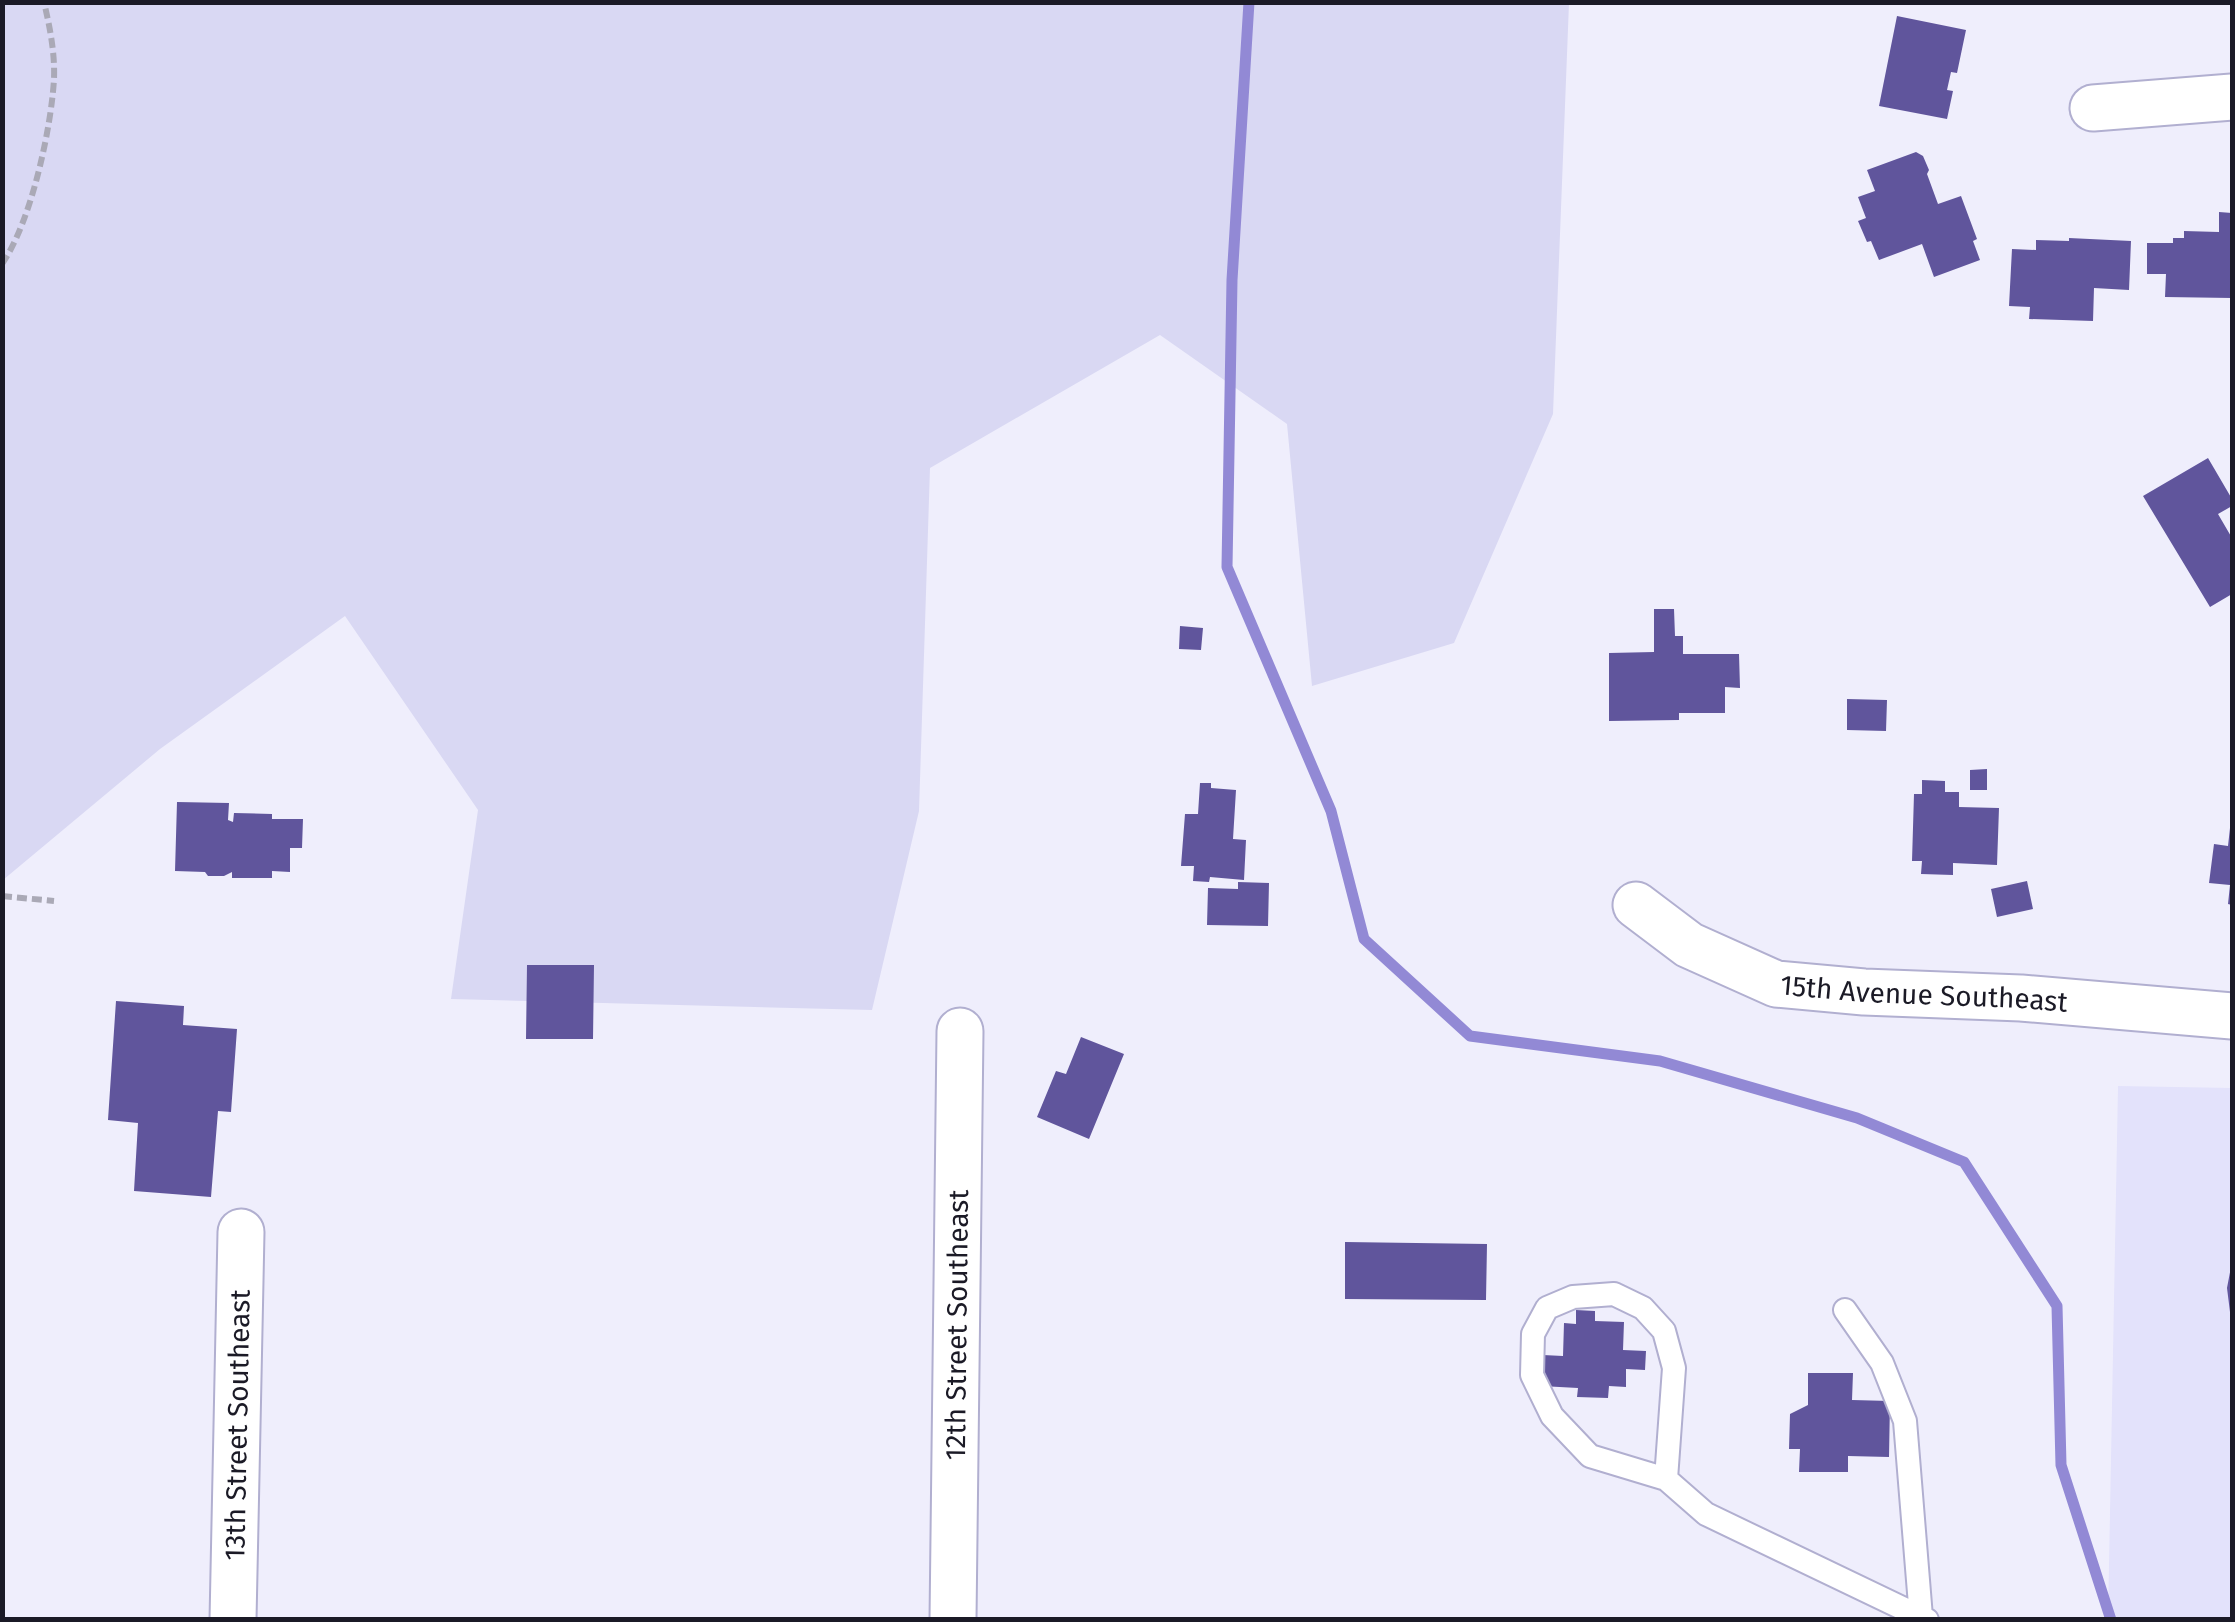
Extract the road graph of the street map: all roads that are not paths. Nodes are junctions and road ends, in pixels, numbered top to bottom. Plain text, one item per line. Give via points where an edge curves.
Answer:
1 (2232, 96) edge
2 (2093, 108) dead end
3 (1636, 904) dead end
4 (2232, 1016) edge
5 (960, 1031) dead end
6 (240, 1232) dead end
7 (1845, 1310) dead end
8 (1666, 1479) junction
9 (1924, 1618) edge
10 (233, 1620) edge
11 (952, 1620) edge

1 - 2 street
3 - 4 street, 15th Avenue Southeast via 1689,945 1776,984
5 - 11 street, 12th Street Southeast
6 - 10 street, 13th Street Southeast
7 - 9 lane via 1882,1363 1904,1421
8 - 8 lane via 1674,1368 1664,1331 1643,1308 1614,1294 1573,1297 1548,1308 1533,1334 1532,1376 1552,1416 1590,1456
8 - 9 lane via 1706,1514

